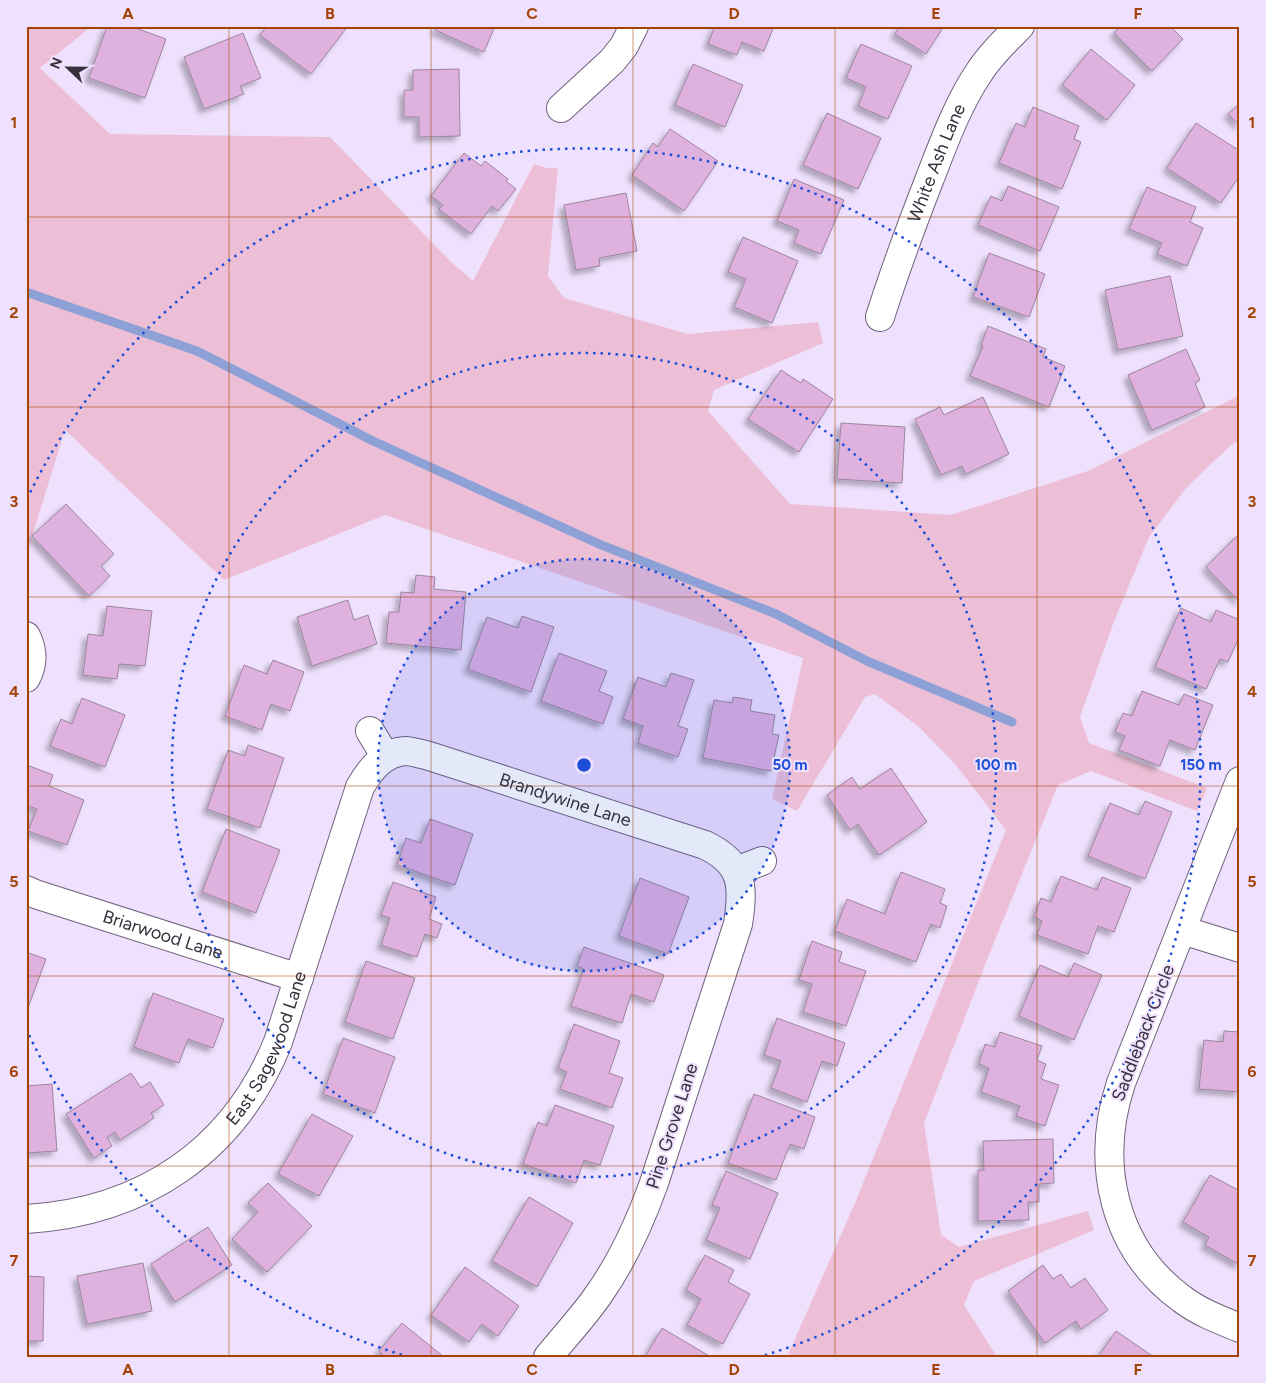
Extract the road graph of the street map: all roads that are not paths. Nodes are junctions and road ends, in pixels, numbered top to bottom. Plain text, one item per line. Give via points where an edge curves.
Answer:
1 (634, 26) edge
2 (1020, 26) edge
3 (561, 108) dead end
4 (880, 317) dead end
5 (26, 636) edge
6 (26, 678) edge
7 (370, 731) dead end
8 (386, 757) junction
9 (1240, 781) edge
10 (762, 861) dead end
11 (736, 871) junction
12 (26, 890) edge
13 (1182, 930) junction
14 (1240, 948) edge
15 (299, 978) junction
16 (26, 1219) edge
17 (1240, 1328) edge
18 (548, 1357) edge

1 - 3 street via 612,61
2 - 4 street, White Ash Lane via 980,71 965,97 940,150 902,248
5 - 6 street via 32,658
7 - 8 street
8 - 11 street, Brandywine Lane via 406,752 426,754 704,845 726,857
8 - 15 street, East Sagewood Lane via 374,765 360,787
9 - 13 street, Saddleback Circle
10 - 11 street
11 - 18 street, Pine Grove Lane via 741,894 738,924 648,1202 600,1293
12 - 15 street, Briarwood Lane
13 - 14 street
13 - 17 street, Saddleback Circle via 1115,1101 1110,1136 1113,1193 1130,1240 1156,1276 1183,1300
15 - 16 street, East Sagewood Lane via 278,1042 261,1079 225,1130 175,1173 125,1199 78,1214

